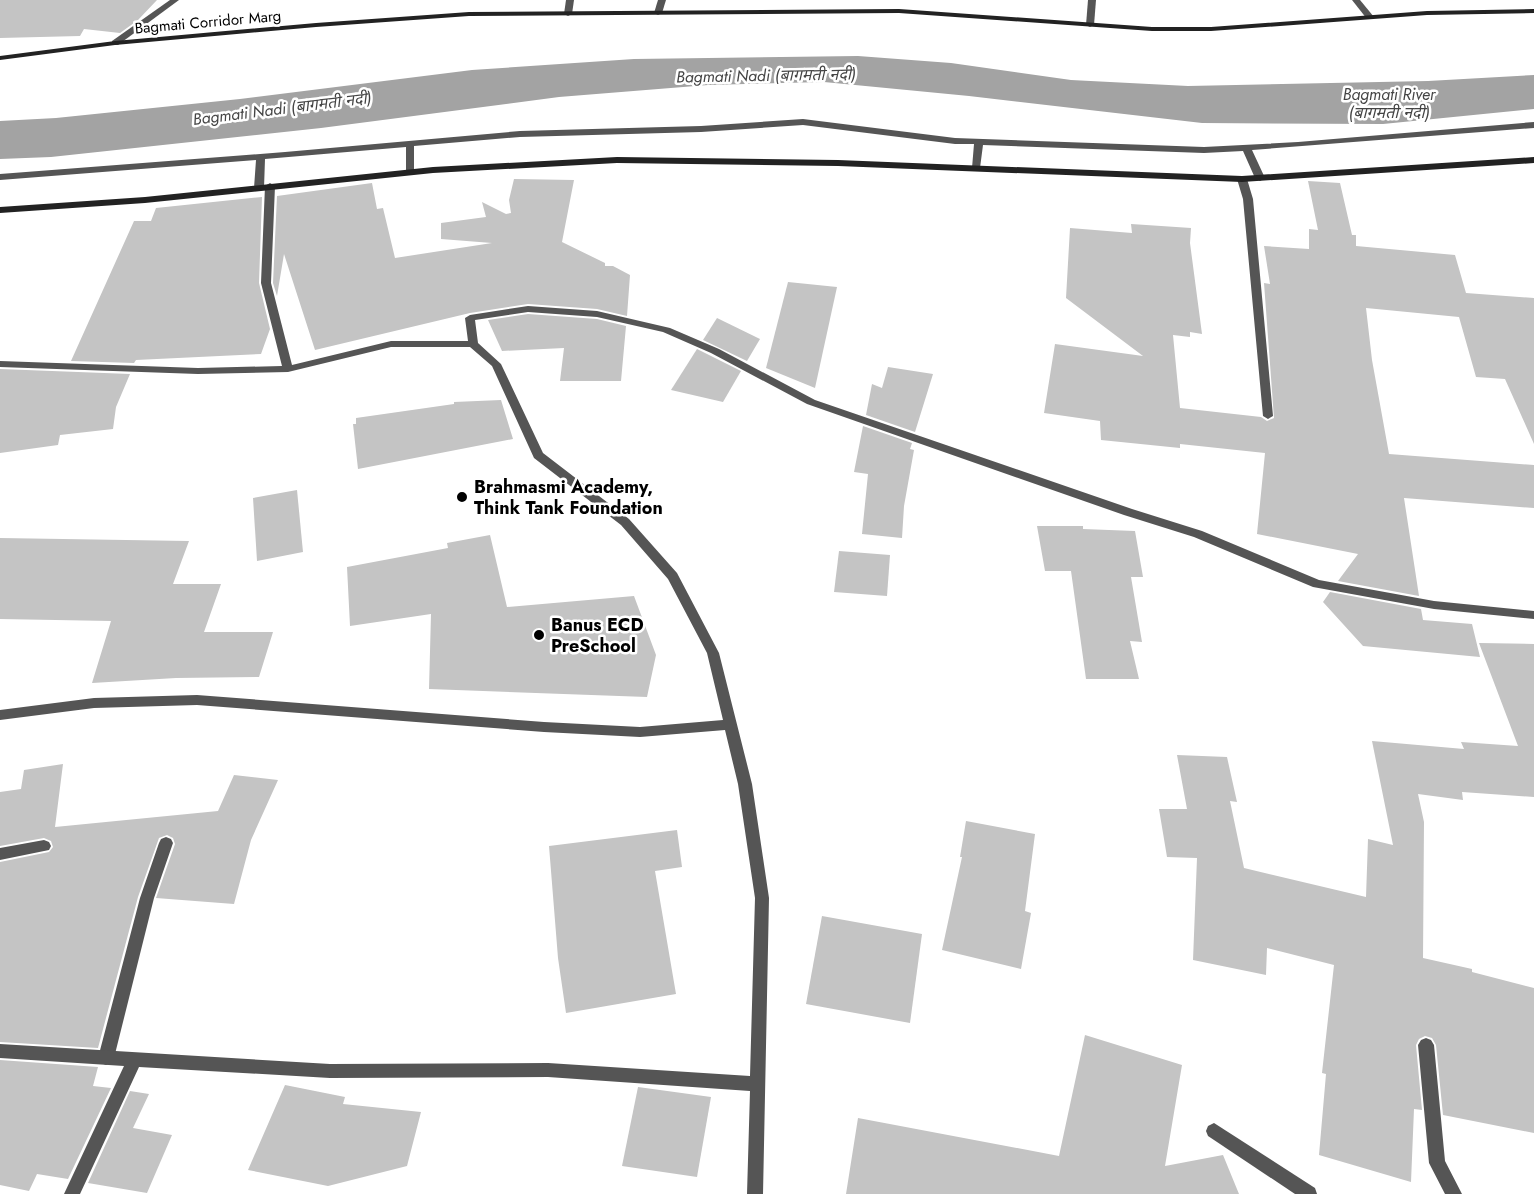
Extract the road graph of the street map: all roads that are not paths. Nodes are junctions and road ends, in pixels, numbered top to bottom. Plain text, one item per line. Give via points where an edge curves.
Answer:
1 (175, 0) edge
2 (570, 0) edge
3 (662, 0) edge
4 (1092, 0) edge
5 (1356, 0) edge
6 (1534, 11) edge
7 (658, 13) junction
8 (568, 14) junction
9 (1370, 16) junction
10 (1090, 25) junction
11 (115, 44) junction
12 (0, 58) edge
13 (1534, 125) edge
14 (979, 142) junction
15 (410, 143) junction
16 (1247, 149) junction
17 (261, 157) junction
18 (1534, 160) edge
19 (976, 168) junction
20 (410, 172) junction
21 (0, 177) edge
22 (1260, 178) junction
23 (1242, 179) junction
24 (270, 186) junction
25 (259, 188) junction
26 (0, 210) edge
27 (473, 344) junction
28 (0, 364) edge
29 (288, 369) junction
30 (1268, 416) dead end
31 (1534, 615) edge
32 (0, 715) edge
33 (731, 724) junction
34 (166, 843) dead end
35 (44, 846) dead end
36 (0, 854) edge
37 (1426, 1045) dead end
38 (0, 1051) edge
39 (106, 1058) junction
40 (135, 1059) junction
41 (757, 1084) junction
42 (1214, 1131) dead end
43 (72, 1194) edge
44 (755, 1194) edge
45 (1310, 1194) edge
46 (1454, 1194) edge

1 - 11 street
2 - 8 street
3 - 7 street
4 - 10 street
5 - 9 street
6 - 9 street, Bagmati Corridor Marg
7 - 8 street, Bagmati Corridor Marg
7 - 10 street, Bagmati Corridor Marg via 899,11
8 - 11 street, Bagmati Corridor Marg via 469,14
9 - 10 street, Bagmati Corridor Marg via 1211,29
11 - 12 street, Bagmati Corridor Marg
13 - 16 street
14 - 15 street via 803,122 520,134
14 - 16 street
14 - 19 street
15 - 17 street
15 - 20 street
16 - 22 street
17 - 21 street
17 - 25 street
18 - 22 street
19 - 20 street via 617,160
19 - 23 street
20 - 24 street
22 - 23 street
23 - 30 street via 1248,200
24 - 25 street
24 - 29 street via 266,283
25 - 26 street
27 - 29 street via 391,344
27 - 31 street via 470,318 528,309 597,314 655,327 715,351 811,402 1198,534 1317,584 1434,605
27 - 33 street via 496,364 538,455 625,522 673,576 712,653
28 - 29 street via 198,371
32 - 33 street via 94,703 197,700 640,732
33 - 41 street via 745,784 762,898
34 - 39 street via 147,898
35 - 36 street
37 - 46 street via 1437,1163
38 - 39 street
39 - 40 street
40 - 41 street via 330,1071 548,1070
40 - 43 street
41 - 44 street
42 - 45 street

